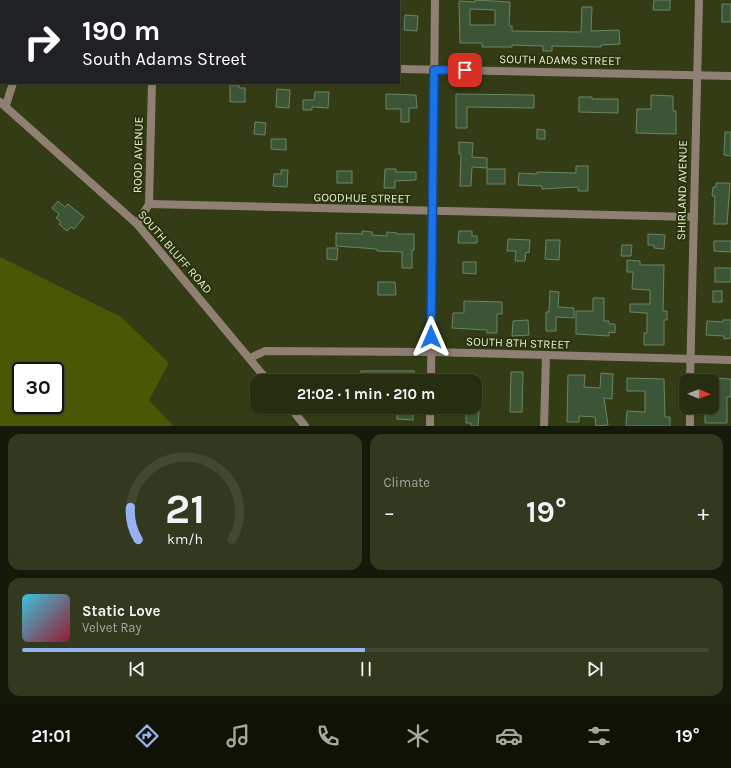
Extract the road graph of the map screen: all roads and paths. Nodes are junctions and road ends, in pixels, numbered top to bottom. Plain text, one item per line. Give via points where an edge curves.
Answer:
1 (435, 0) edge
2 (699, 0) edge
3 (400, 69) edge
4 (434, 70) junction
5 (697, 75) junction
6 (731, 76) edge
7 (13, 84) edge
8 (152, 84) edge
9 (3, 104) edge
10 (149, 204) junction
11 (432, 211) junction
12 (694, 217) junction
13 (137, 224) junction
14 (431, 352) junction
15 (546, 356) junction
16 (250, 358) junction
17 (690, 359) junction
18 (731, 360) edge
19 (263, 374) edge
20 (431, 374) edge
21 (690, 374) edge
22 (296, 414) edge
23 (430, 414) edge
24 (690, 414) edge
25 (305, 426) edge
26 (430, 426) edge
27 (544, 426) edge
28 (690, 426) edge

1 - 4 street
2 - 5 street, SHIRLAND AVENUE
3 - 4 street, SOUTH ADAMS STREET
4 - 5 street, SOUTH ADAMS STREET
4 - 11 street
5 - 6 street, SOUTH ADAMS STREET
5 - 12 street, SHIRLAND AVENUE
7 - 9 street
8 - 10 street, ROOD AVENUE
9 - 13 street, SOUTH BLUFF ROAD
10 - 11 street, GOODHUE STREET
10 - 13 street, ROOD AVENUE
11 - 12 street, GOODHUE STREET
11 - 14 street
12 - 17 street, SHIRLAND AVENUE
13 - 16 street, SOUTH BLUFF ROAD
14 - 15 street, SOUTH 8TH STREET
14 - 16 street, SOUTH 8TH STREET via 265,351
14 - 20 street
15 - 17 street, SOUTH 8TH STREET
15 - 27 street
16 - 19 street, SOUTH BLUFF ROAD
17 - 18 street, SOUTH 8TH STREET
17 - 21 street, SHIRLAND AVENUE
22 - 25 street
23 - 26 street
24 - 28 street

